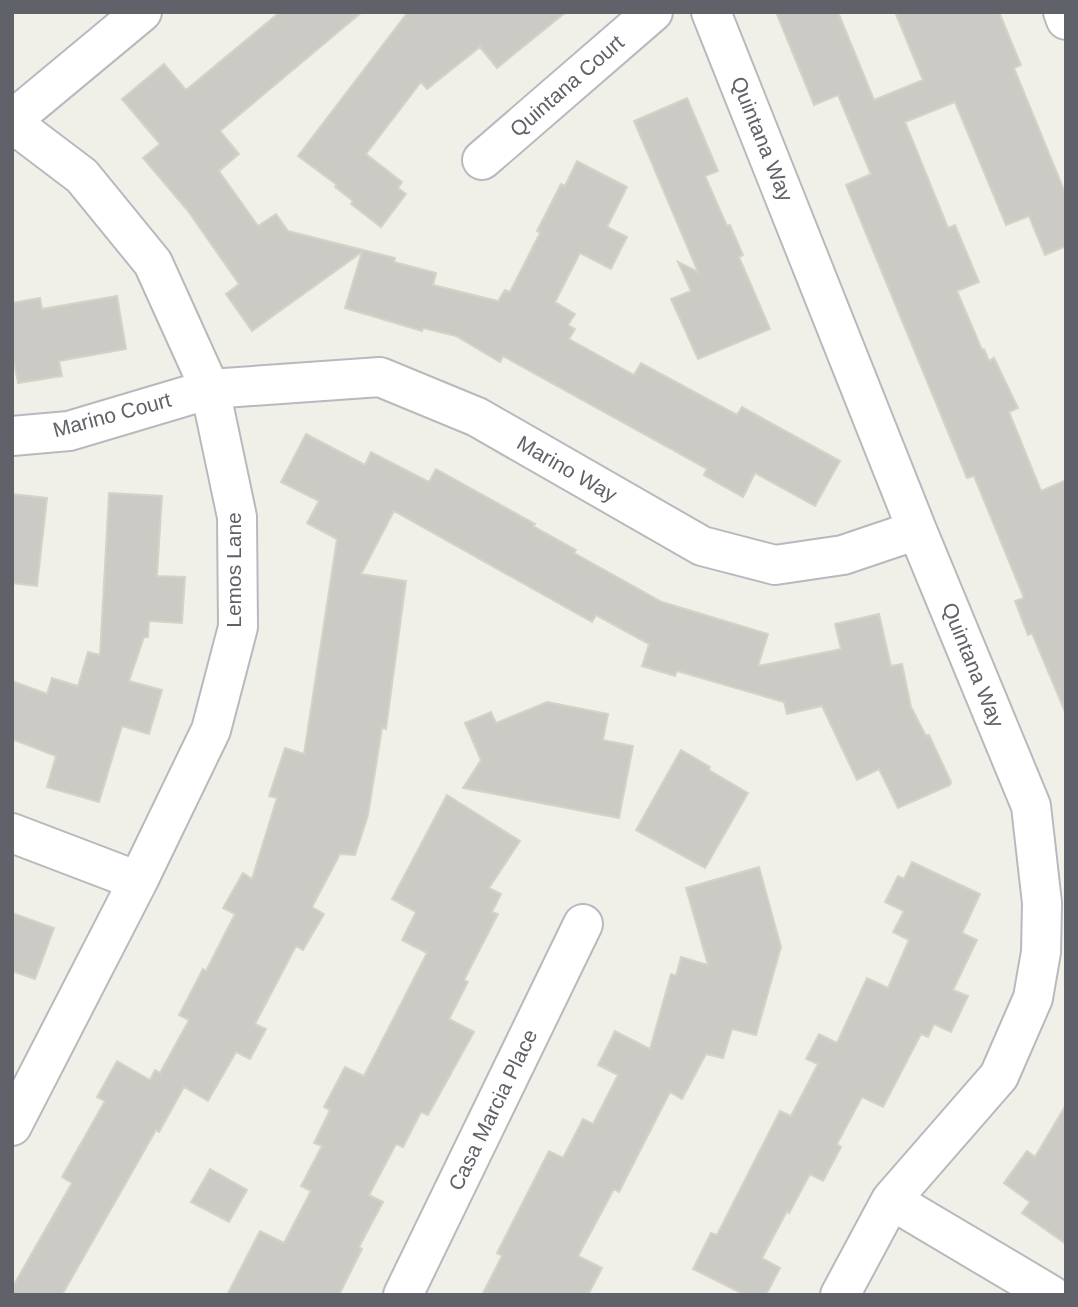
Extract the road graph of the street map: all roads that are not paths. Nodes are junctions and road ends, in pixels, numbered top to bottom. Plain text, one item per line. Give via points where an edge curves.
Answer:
1 (142, 12) edge
2 (653, 12) edge
3 (711, 12) edge
4 (1062, 12) edge
5 (1066, 20) edge
6 (12, 122) edge
7 (482, 160) dead end
8 (210, 388) junction
9 (12, 436) edge
10 (917, 530) junction
11 (12, 833) edge
12 (138, 881) junction
13 (583, 924) dead end
14 (12, 1126) edge
15 (891, 1200) junction
16 (403, 1295) edge
17 (840, 1295) edge
18 (1051, 1295) edge

1 - 6 street
2 - 7 street, Quintana Court
3 - 10 street, Quintana Way
4 - 5 street
6 - 8 street, Lemos Lane via 82,176 153,264
8 - 9 street, Marino Court via 69,431
8 - 10 street, Marino Way via 380,377 477,417 702,546 775,565 843,555
8 - 12 street, Lemos Lane via 237,517 237,627 211,730
10 - 15 street, Quintana Way via 1031,806 1042,902 1041,952 1032,998 999,1076
11 - 12 street
12 - 14 street, Lemos Lane
13 - 16 street, Casa Marcia Place
15 - 17 street, Quintana Way
15 - 18 street

